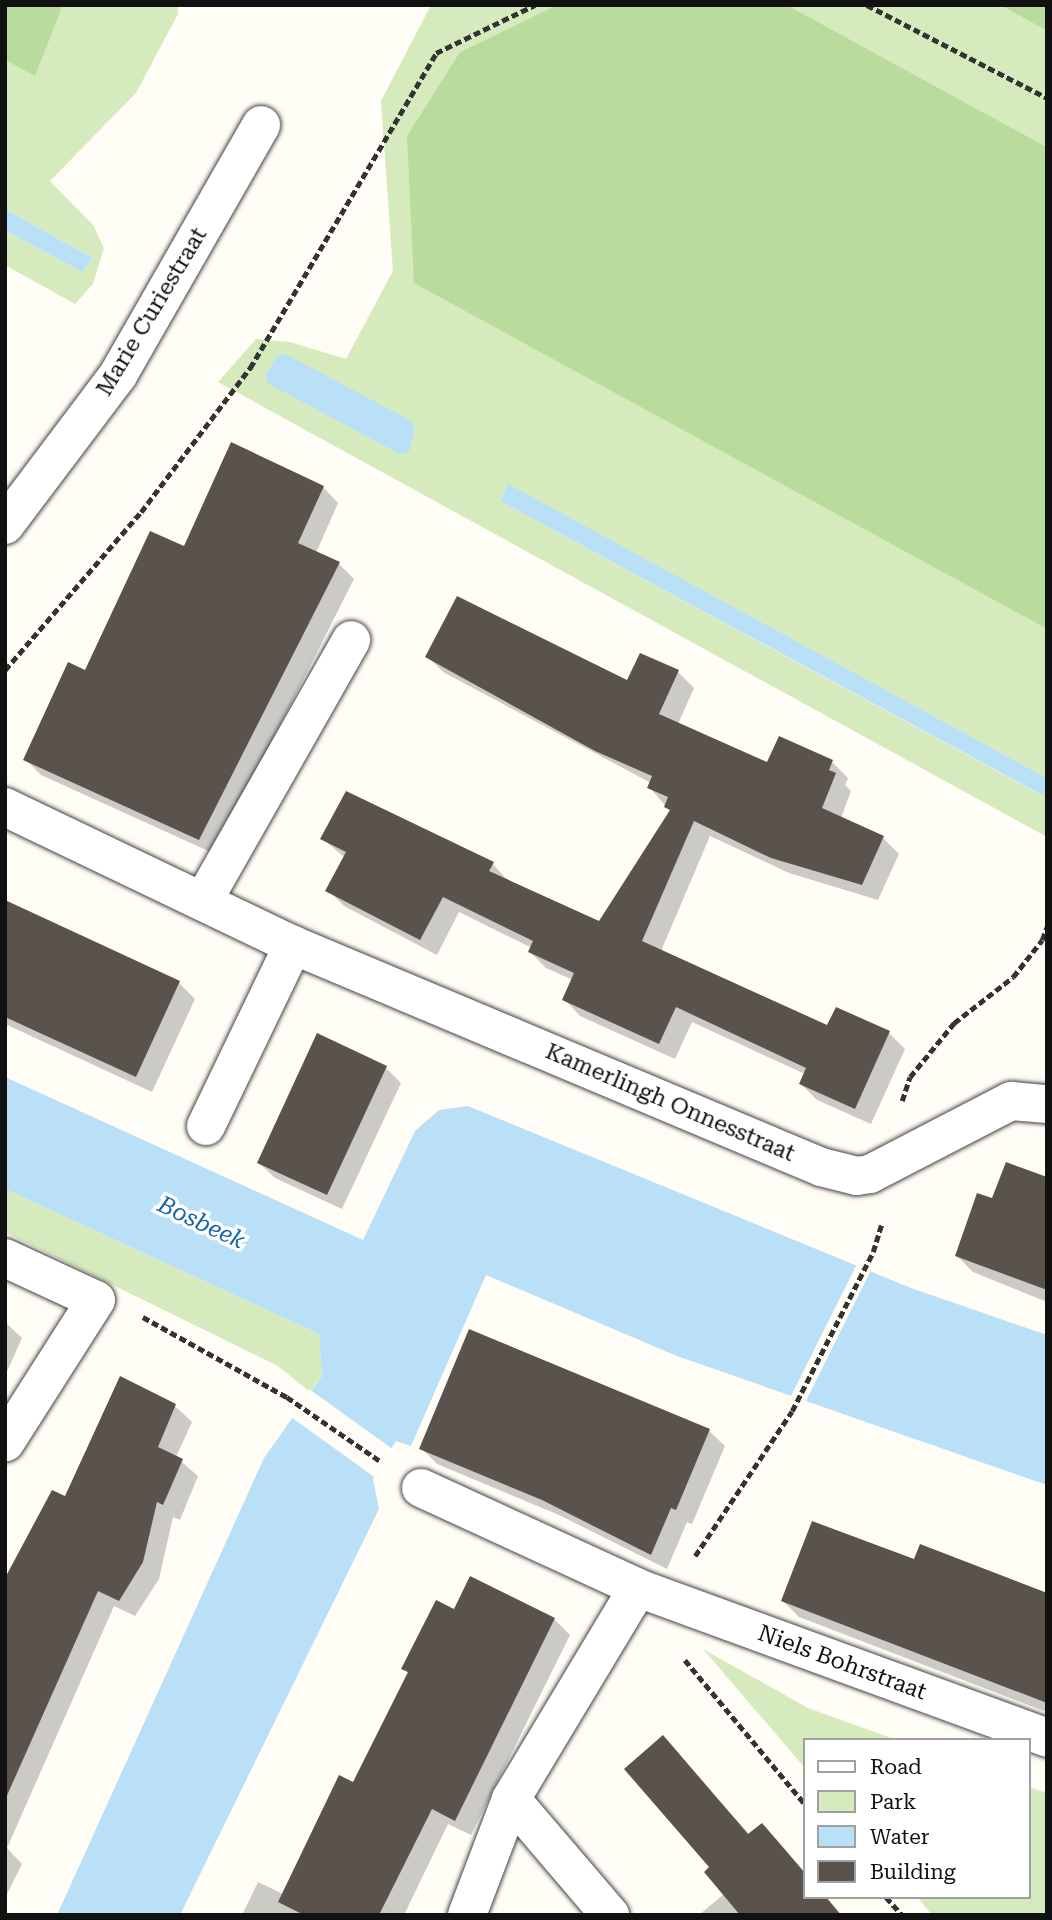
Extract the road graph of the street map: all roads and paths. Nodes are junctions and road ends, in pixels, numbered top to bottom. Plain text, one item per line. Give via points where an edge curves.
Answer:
1 (535, 5) edge
2 (867, 5) edge
3 (1047, 98) edge
4 (261, 125) dead end
5 (5, 525) edge
6 (351, 640) dead end
7 (5, 670) edge
8 (5, 807) edge
9 (203, 901) junction
10 (1047, 927) edge
11 (293, 945) junction
12 (1047, 1104) edge
13 (206, 1126) dead end
14 (886, 1167) junction
15 (873, 1252) dead end
16 (5, 1258) edge
17 (96, 1300) junction
18 (5, 1443) edge
19 (387, 1466) dead end
20 (421, 1488) dead end
21 (650, 1592) junction
22 (682, 1656) dead end
23 (1047, 1738) edge
24 (511, 1800) junction
25 (804, 1803) edge
26 (888, 1899) edge
27 (467, 1915) edge
28 (610, 1915) edge
29 (902, 1915) edge

1 - 7 path via 436,53 250,368 141,512
2 - 3 path
4 - 5 street, Marie Curiestraat via 118,375
6 - 9 street
8 - 9 street, Kamerlingh Onnesstraat
9 - 11 street, Kamerlingh Onnesstraat
10 - 14 path via 1013,977 954,1023 910,1077
11 - 13 street
11 - 14 street, Kamerlingh Onnesstraat via 821,1167 857,1176
12 - 14 street, Kamerlingh Onnesstraat via 1011,1101
15 - 21 path via 792,1411 722,1520
16 - 17 street
17 - 18 street
17 - 19 path via 125,1308 287,1397
20 - 21 street, Niels Bohrstraat
21 - 23 street, Niels Bohrstraat
21 - 24 street
22 - 25 path
24 - 27 street
24 - 28 street
26 - 29 path

